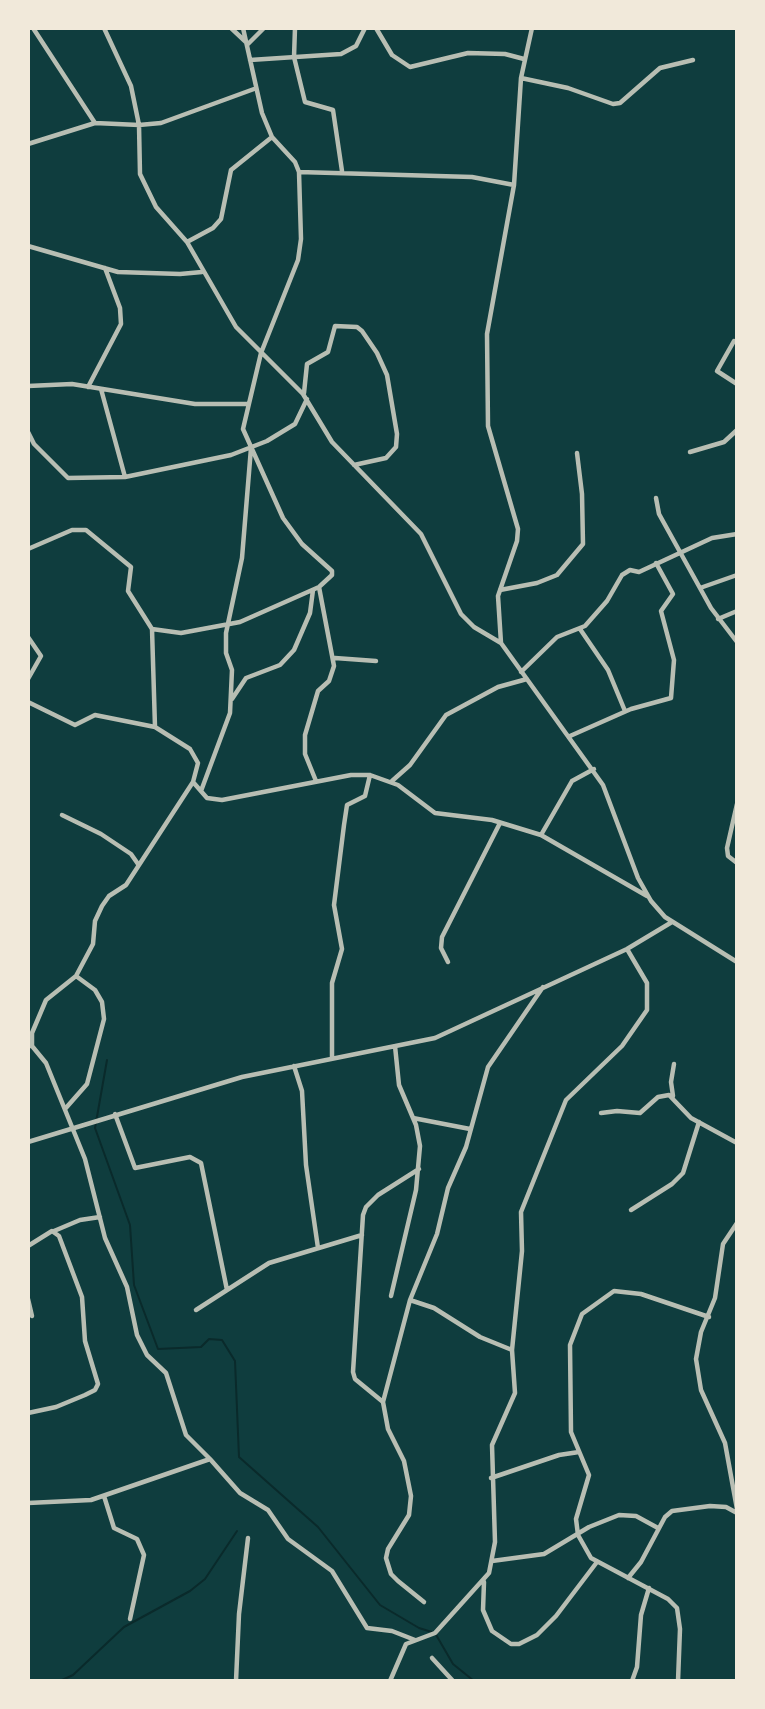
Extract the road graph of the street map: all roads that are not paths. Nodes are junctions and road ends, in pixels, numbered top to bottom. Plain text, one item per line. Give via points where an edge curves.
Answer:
1 (33, 28) edge
2 (104, 28) edge
3 (230, 28) edge
4 (243, 28) edge
5 (264, 28) edge
6 (295, 28) edge
7 (365, 28) edge
8 (376, 28) edge
9 (533, 28) edge
10 (245, 43) junction
11 (294, 57) junction
12 (524, 59) junction
13 (250, 60) junction
14 (692, 60) dead end
15 (521, 78) junction
16 (254, 89) junction
17 (95, 122) junction
18 (139, 125) junction
19 (272, 137) junction
20 (28, 144) edge
21 (342, 171) junction
22 (299, 172) junction
23 (514, 185) junction
24 (187, 243) junction
25 (28, 246) edge
26 (105, 268) junction
27 (202, 272) junction
28 (734, 341) dead end
29 (261, 353) junction
30 (737, 384) edge
31 (28, 386) edge
32 (87, 387) junction
33 (101, 389) junction
34 (305, 396) junction
35 (247, 404) junction
36 (737, 430) edge
37 (28, 432) edge
38 (251, 447) junction
39 (690, 452) dead end
40 (577, 453) dead end
41 (353, 465) junction
42 (125, 477) junction
43 (656, 498) dead end
44 (737, 534) edge
45 (28, 549) edge
46 (680, 552) junction
47 (656, 563) junction
48 (737, 575) edge
49 (319, 587) junction
50 (700, 588) junction
51 (313, 590) junction
52 (500, 590) junction
53 (737, 611) edge
54 (718, 619) junction
55 (228, 626) junction
56 (152, 629) junction
57 (580, 629) junction
58 (28, 637) edge
59 (737, 642) edge
60 (501, 643) junction
61 (334, 658) junction
62 (376, 661) dead end
63 (521, 672) junction
64 (28, 679) edge
65 (527, 679) junction
66 (28, 702) edge
67 (230, 703) junction
68 (625, 711) junction
69 (155, 727) junction
70 (570, 736) junction
71 (594, 769) junction
72 (370, 775) junction
73 (193, 782) junction
74 (316, 782) junction
75 (391, 782) junction
76 (201, 792) junction
77 (737, 804) edge
78 (62, 815) dead end
79 (500, 823) junction
80 (541, 835) junction
81 (737, 863) edge
82 (138, 864) junction
83 (648, 896) junction
84 (673, 922) junction
85 (627, 949) junction
86 (448, 962) dead end
87 (737, 962) edge
88 (76, 976) junction
89 (543, 986) junction
90 (29, 1045) edge
91 (395, 1046) junction
92 (332, 1057) junction
93 (674, 1064) dead end
94 (294, 1066) junction
95 (673, 1096) junction
96 (65, 1109) junction
97 (601, 1113) dead end
98 (115, 1114) junction
99 (412, 1118) junction
100 (699, 1122) junction
101 (470, 1129) junction
102 (72, 1130) junction
103 (28, 1142) edge
104 (737, 1143) edge
105 (419, 1169) junction
106 (631, 1210) dead end
107 (100, 1217) junction
108 (737, 1223) edge
109 (54, 1231) junction
110 (362, 1235) junction
111 (28, 1246) edge
112 (318, 1248) junction
113 (227, 1290) junction
114 (391, 1296) dead end
115 (28, 1299) edge
116 (410, 1300) junction
117 (196, 1310) dead end
118 (32, 1317) dead end
119 (709, 1317) junction
120 (512, 1350) junction
121 (383, 1402) junction
122 (28, 1413) edge
123 (579, 1452) junction
124 (210, 1459) junction
125 (491, 1478) junction
126 (104, 1496) junction
127 (28, 1503) edge
128 (737, 1511) edge
129 (658, 1528) junction
130 (578, 1535) junction
131 (248, 1538) dead end
132 (492, 1561) junction
133 (597, 1562) junction
134 (628, 1578) junction
135 (484, 1581) junction
136 (649, 1588) junction
137 (424, 1602) dead end
138 (130, 1619) dead end
139 (415, 1640) junction
140 (432, 1658) dead end
141 (236, 1681) edge
142 (390, 1681) edge
143 (453, 1681) edge
144 (632, 1681) edge
145 (678, 1681) edge

1 - 17 street
2 - 18 street via 131,86
3 - 10 street
4 - 10 street
5 - 10 street via 251,43
6 - 11 street
7 - 11 street via 349,51
8 - 12 street via 392,55 410,67 468,53
9 - 12 street
10 - 13 street
11 - 13 street
11 - 21 street via 305,102 332,110
12 - 15 street
13 - 16 street
14 - 15 street via 660,68 613,104
15 - 23 street
16 - 18 street via 176,119
16 - 19 street
17 - 18 street
17 - 20 street
18 - 24 street via 140,174 156,207
19 - 22 street
19 - 24 street via 231,170 221,219
21 - 22 street
21 - 23 street via 472,177
22 - 29 street via 298,260
23 - 52 street via 487,334 488,426 518,529
24 - 27 street
25 - 26 street
26 - 27 street via 148,274
26 - 32 street via 121,324
27 - 29 street via 236,327
28 - 30 street via 717,371
29 - 34 street
29 - 35 street
31 - 32 street via 55,382
32 - 33 street
33 - 35 street via 195,404
33 - 42 street
34 - 38 street via 299,417 289,429
34 - 41 street via 322,429
34 - 41 street via 305,367 328,352 335,326 362,331 387,375 397,434 396,447 386,458
35 - 38 street via 243,429
36 - 39 street via 724,442
37 - 42 street via 68,478
38 - 42 street via 231,456
38 - 49 street via 283,518 302,544 332,571
38 - 55 street via 242,558
40 - 52 street via 583,544 557,575
41 - 60 street via 421,534 461,614
43 - 46 street via 659,514
44 - 46 street via 712,538
45 - 56 street via 72,530 86,530 128,563 132,571 128,591
46 - 47 street
46 - 50 street
47 - 57 street via 622,575 602,607
47 - 68 street via 673,594 661,611 674,660 674,693 667,701
48 - 50 street
49 - 51 street
49 - 61 street
50 - 54 street
51 - 55 street
51 - 67 street via 310,613 294,650 280,665 246,678
52 - 60 street via 497,619
53 - 54 street
54 - 59 street
55 - 56 street via 181,633
55 - 67 street
56 - 69 street
57 - 63 street via 558,637
57 - 68 street via 608,670
58 - 64 street via 41,656
60 - 63 street
61 - 62 street
61 - 74 street via 305,735 305,754
63 - 65 street
65 - 70 street
65 - 75 street via 498,687 446,715 410,765
66 - 69 street via 75,725 94,715
67 - 76 street
68 - 70 street
69 - 73 street via 194,753 198,764
70 - 71 street
71 - 80 street via 572,781
71 - 83 street via 609,795
72 - 74 street
72 - 75 street
72 - 92 street via 365,796 347,805 344,825 334,905 342,949 332,992
73 - 76 street
73 - 82 street
74 - 76 street via 222,800
75 - 79 street via 435,813
77 - 81 street via 727,848 728,856
78 - 82 street via 101,834
79 - 80 street
79 - 86 street via 442,937 441,948
80 - 83 street
82 - 88 street via 126,885 109,896 96,916 93,944
83 - 84 street
84 - 85 street
84 - 87 street
85 - 89 street
85 - 120 street via 647,982 647,1010 622,1046 576,1087 559,1113 521,1212 522,1251
88 - 90 street via 46,1000
88 - 96 street via 102,1002 104,1019 87,1084
89 - 91 street via 435,1038
89 - 101 street via 491,1062
90 - 96 street via 46,1063
91 - 92 street
91 - 99 street via 399,1085
92 - 94 street
93 - 95 street
94 - 98 street
94 - 112 street via 302,1091 306,1165
95 - 97 street via 658,1097 640,1113
95 - 100 street via 682,1110
96 - 102 street
98 - 102 street
98 - 113 street via 135,1168 190,1157 201,1163
99 - 101 street
99 - 105 street via 419,1137
100 - 104 street
100 - 106 street via 683,1173
101 - 116 street via 437,1234
102 - 103 street
102 - 107 street
105 - 110 street via 366,1207
105 - 114 street
107 - 109 street
107 - 124 street via 127,1287 144,1351 166,1373 186,1435
108 - 119 street via 723,1244
109 - 111 street
109 - 122 street via 82,1297 85,1341 97,1388 56,1407
110 - 112 street
110 - 121 street via 353,1371
112 - 113 street via 269,1263
113 - 117 street
115 - 118 street
116 - 120 street
116 - 121 street
119 - 123 street via 627,1291 608,1294 582,1314 573,1333 568,1365 571,1432
119 - 128 street via 698,1344 698,1375 724,1443
120 - 125 street via 515,1392 492,1445
121 - 137 street via 411,1496 409,1515 386,1558 398,1581
123 - 125 street
123 - 130 street via 589,1475 576,1519
124 - 126 street
124 - 139 street via 240,1493 268,1510 288,1538 332,1571 367,1628
125 - 132 street
126 - 127 street
126 - 138 street via 114,1528 137,1539 144,1555
128 - 129 street via 681,1508 665,1517
129 - 130 street via 636,1516 619,1515
129 - 134 street
130 - 132 street via 544,1554
130 - 133 street
131 - 141 street
132 - 135 street
133 - 134 street
133 - 135 street via 556,1616 537,1635 519,1644 492,1631 483,1610
134 - 136 street
135 - 139 street via 435,1633
136 - 144 street
136 - 145 street via 677,1608
139 - 142 street via 401,1650
140 - 143 street

